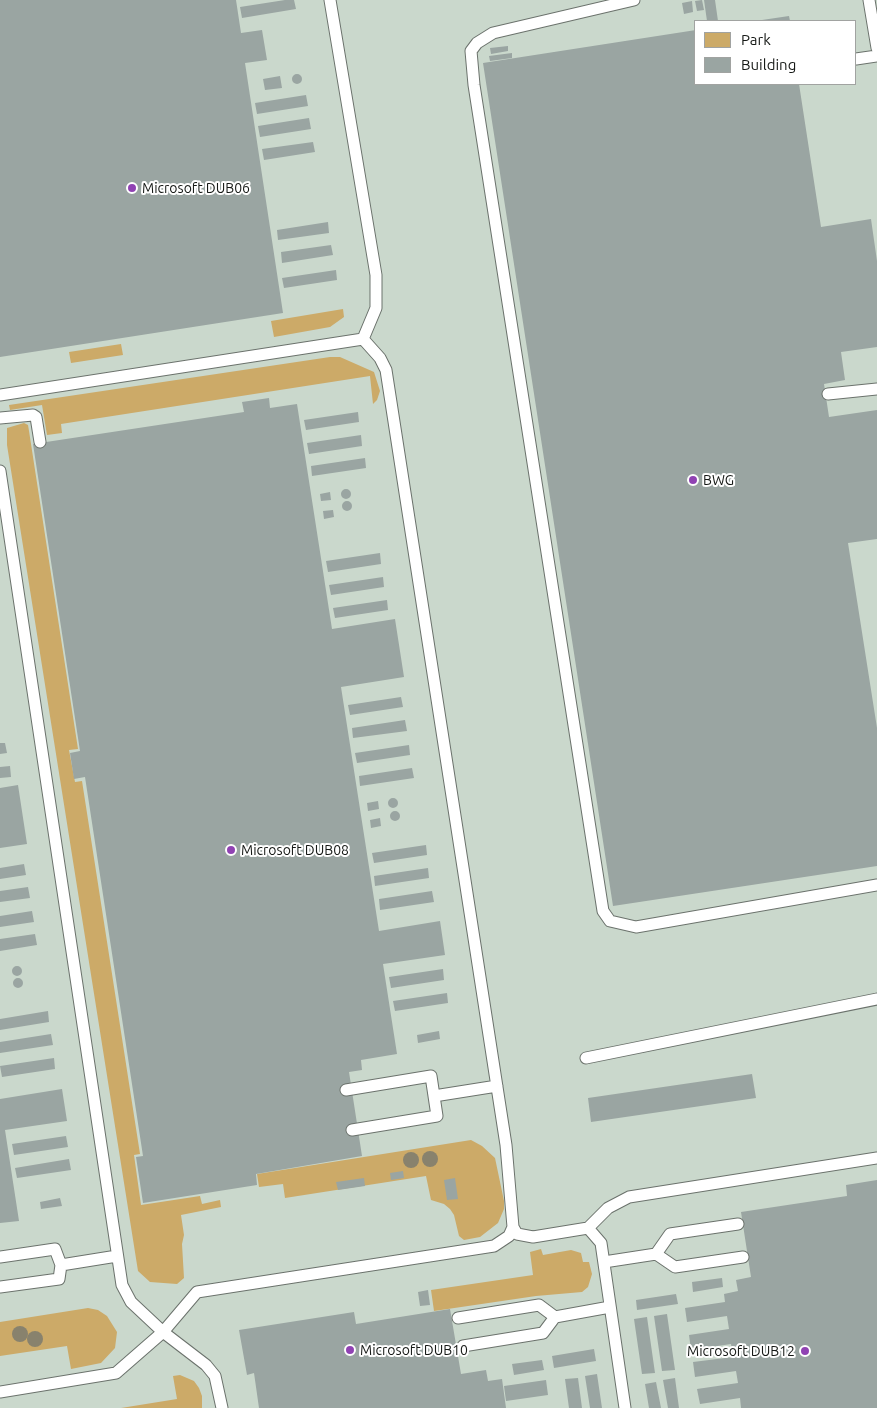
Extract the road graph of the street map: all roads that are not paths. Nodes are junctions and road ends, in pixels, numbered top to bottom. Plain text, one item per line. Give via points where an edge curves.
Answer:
1 (330, 0) edge
2 (634, 0) edge
3 (869, 0) edge
4 (877, 48) edge
5 (877, 56) edge
6 (857, 59) edge
7 (363, 339) junction
8 (877, 389) edge
9 (828, 394) dead end
10 (0, 395) edge
11 (0, 418) edge
12 (40, 442) dead end
13 (0, 471) edge
14 (877, 884) edge
15 (877, 999) edge
16 (586, 1058) dead end
17 (497, 1086) junction
18 (346, 1090) dead end
19 (434, 1096) junction
20 (352, 1130) dead end
21 (877, 1158) edge
22 (738, 1224) dead end
23 (513, 1227) junction
24 (588, 1228) junction
25 (656, 1254) junction
26 (117, 1256) junction
27 (0, 1257) edge
28 (743, 1257) dead end
29 (604, 1262) junction
30 (61, 1264) junction
31 (0, 1287) edge
32 (610, 1307) junction
33 (555, 1317) junction
34 (458, 1318) dead end
35 (163, 1332) junction
36 (463, 1346) dead end
37 (0, 1392) edge
38 (222, 1408) edge
39 (625, 1408) edge

1 - 7 lane via 376,275 376,308
2 - 14 lane via 494,33 471,51 603,911 610,921 636,927
3 - 4 lane
5 - 6 lane
7 - 10 lane
7 - 17 lane via 386,370
8 - 9 lane
11 - 12 lane via 33,415
13 - 26 lane
15 - 16 lane
17 - 19 lane
17 - 23 lane
18 - 19 lane via 431,1076
19 - 20 lane via 437,1116
21 - 24 lane via 629,1197 608,1208
22 - 25 lane via 670,1234
23 - 24 lane via 518,1234 533,1237
23 - 35 lane via 508,1236 494,1246 198,1292
24 - 29 lane via 601,1243
25 - 28 lane via 675,1267
25 - 29 lane
26 - 30 lane
26 - 35 lane via 126,1296
27 - 30 lane via 55,1249
29 - 32 lane
30 - 31 lane via 59,1279
32 - 33 lane
32 - 39 lane
33 - 34 lane via 539,1305
33 - 36 lane via 544,1333
35 - 37 lane via 116,1373
35 - 38 lane via 206,1365 215,1376

